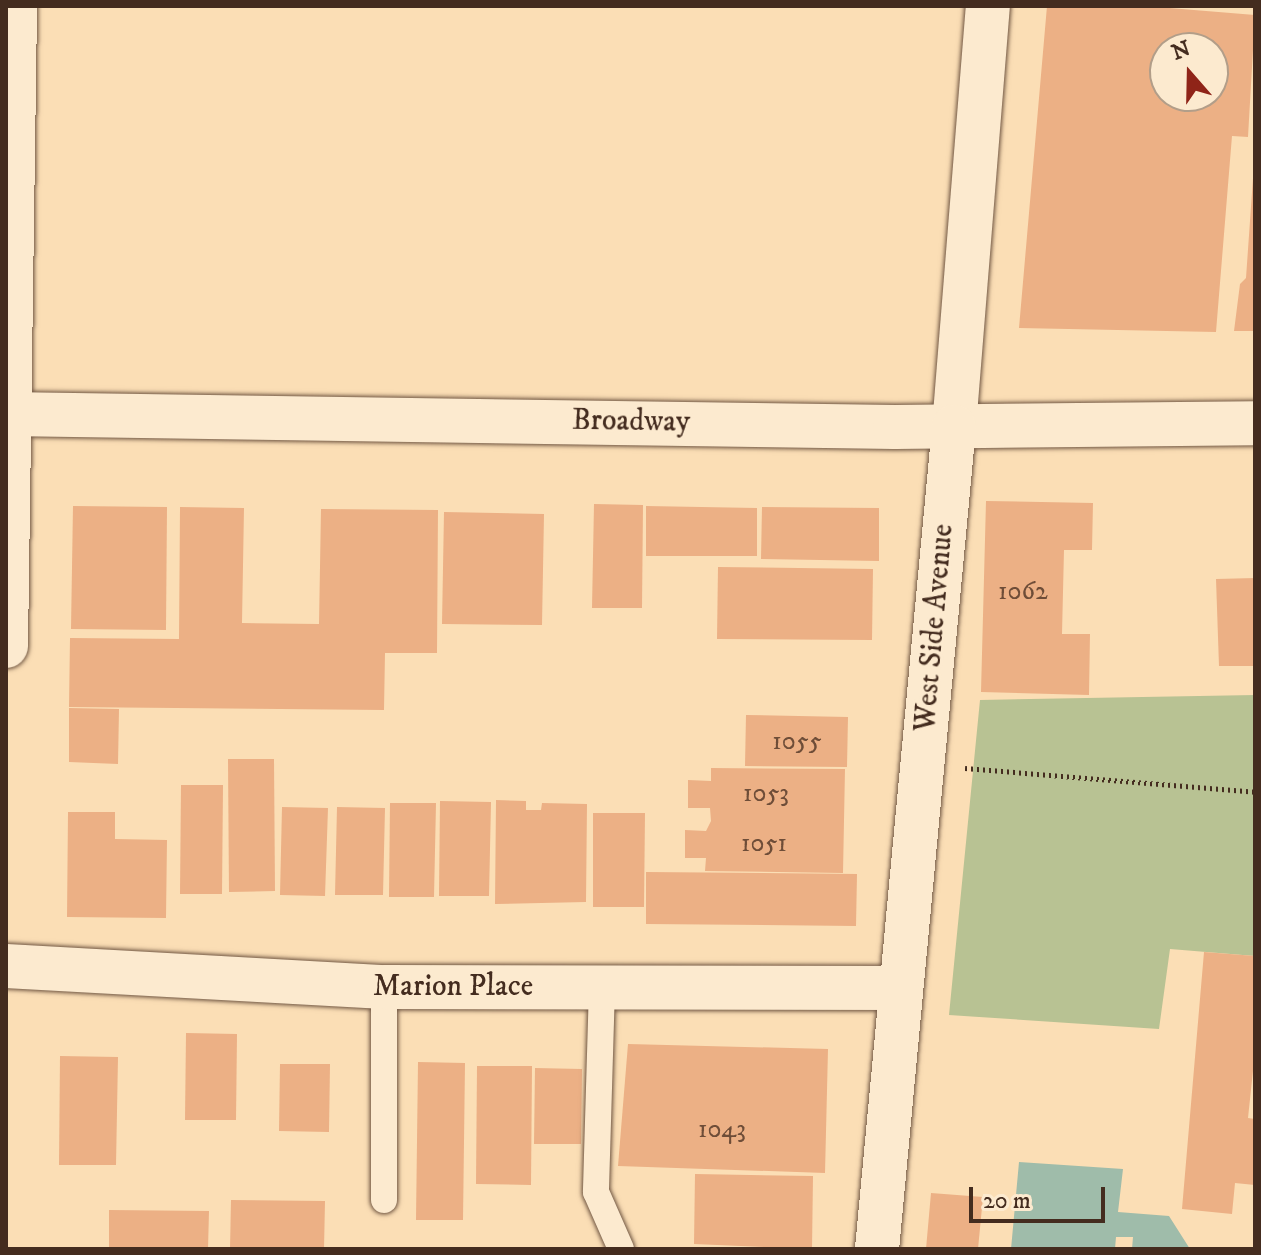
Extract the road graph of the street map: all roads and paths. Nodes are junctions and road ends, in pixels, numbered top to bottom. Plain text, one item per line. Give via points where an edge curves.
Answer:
1 (15, 6) edge
2 (988, 6) edge
3 (8, 414) edge
4 (1255, 423) edge
5 (954, 427) junction
6 (6, 646) edge
7 (964, 768) dead end
8 (1255, 792) edge
9 (6, 966) edge
10 (384, 987) junction
11 (602, 987) junction
12 (901, 988) junction
13 (384, 1200) dead end
14 (621, 1249) edge
15 (877, 1249) edge

1 - 3 street
2 - 5 street, West Side Avenue
3 - 5 street, Broadway
3 - 6 street
4 - 5 street, Broadway
5 - 12 street, West Side Avenue
7 - 8 path
9 - 10 street, Marion Place
10 - 11 street, Marion Place
10 - 13 lane
11 - 12 street, Marion Place
11 - 14 lane via 596,1192
12 - 15 street, West Side Avenue

